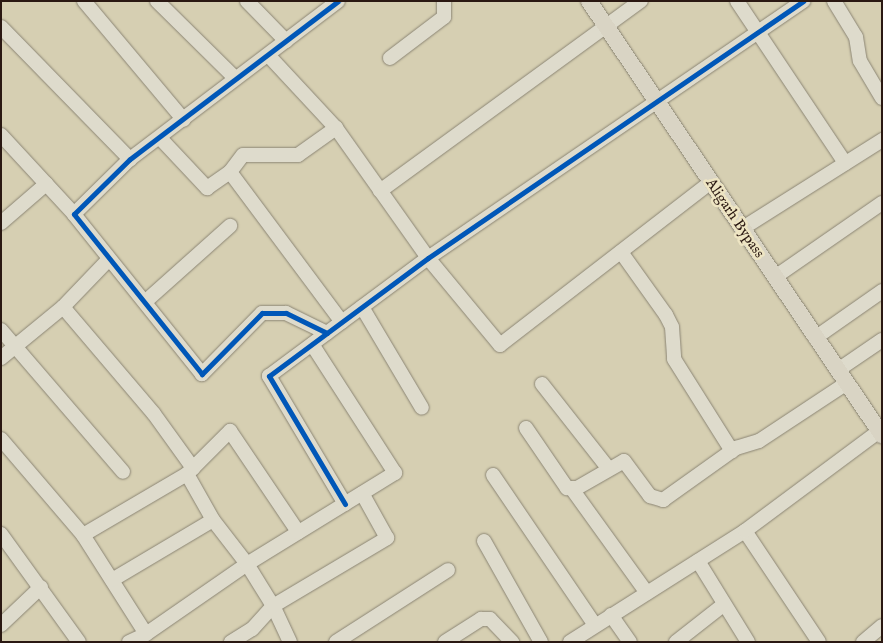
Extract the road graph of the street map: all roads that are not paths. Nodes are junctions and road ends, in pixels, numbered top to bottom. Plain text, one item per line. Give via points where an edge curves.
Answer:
1 (84, 1) edge
2 (157, 1) edge
3 (247, 1) edge
4 (444, 1) edge
5 (589, 1) edge
6 (641, 1) edge
7 (737, 1) edge
8 (803, 1) edge
9 (834, 1) edge
10 (331, 3) edge
11 (605, 25) junction
12 (1, 27) edge
13 (756, 31) junction
14 (286, 41) junction
15 (269, 56) junction
16 (390, 58) dead end
17 (235, 78) junction
18 (882, 98) edge
19 (657, 104) junction
20 (184, 120) junction
21 (336, 128) junction
22 (1, 135) edge
23 (160, 138) junction
24 (882, 140) edge
25 (130, 159) junction
26 (845, 163) junction
27 (230, 172) junction
28 (711, 182) junction
29 (46, 184) junction
30 (380, 191) junction
31 (882, 203) edge
32 (74, 214) junction
33 (1, 223) edge
34 (230, 226) dead end
35 (743, 228) junction
36 (621, 252) junction
37 (428, 258) junction
38 (108, 260) junction
39 (775, 277) junction
40 (882, 291) edge
41 (146, 301) junction
42 (63, 307) junction
43 (362, 307) junction
44 (342, 322) junction
45 (1, 330) edge
46 (327, 334) junction
47 (815, 338) junction
48 (882, 340) edge
49 (312, 344) junction
50 (17, 346) junction
51 (1, 358) edge
52 (842, 377) junction
53 (542, 384) dead end
54 (422, 408) dead end
55 (526, 428) dead end
56 (880, 433) edge
57 (1, 439) edge
58 (732, 451) junction
59 (608, 468) junction
60 (190, 471) junction
61 (123, 472) dead end
62 (492, 475) dead end
63 (572, 489) junction
64 (362, 493) junction
65 (345, 504) junction
66 (213, 520) junction
67 (745, 531) junction
68 (298, 532) junction
69 (1, 534) edge
70 (83, 535) junction
71 (484, 540) dead end
72 (698, 561) junction
73 (247, 564) junction
74 (448, 570) dead end
75 (112, 580) junction
76 (41, 587) junction
77 (647, 593) junction
78 (723, 605) junction
79 (273, 606) junction
80 (611, 615) junction
81 (1, 625) edge
82 (594, 625) junction
83 (882, 626) edge
84 (146, 634) junction
85 (869, 640) edge
86 (79, 642) edge
87 (129, 642) edge
88 (231, 642) edge
89 (290, 642) edge
90 (336, 642) edge
91 (445, 642) edge
92 (512, 642) edge
93 (542, 642) edge
94 (570, 642) edge
95 (630, 642) edge
96 (676, 642) edge
97 (748, 642) edge
98 (819, 642) edge

1 - 20 street
2 - 17 street
3 - 14 street
4 - 16 street via 444,17
5 - 11 main road, Aligarh Bypass
6 - 11 street
7 - 13 street
8 - 13 street
9 - 18 street via 856,37 860,61
10 - 14 street
11 - 19 main road, Aligarh Bypass
11 - 30 street
12 - 25 street
13 - 19 street
13 - 26 street
14 - 15 street
15 - 17 street
15 - 21 street
17 - 20 street
19 - 28 main road, Aligarh Bypass
19 - 37 street
20 - 23 street
21 - 27 street via 298,155 243,156
21 - 30 street
22 - 29 street
23 - 25 street
23 - 27 street via 207,188
24 - 26 street
25 - 32 street
26 - 35 street
27 - 44 street
28 - 35 main road, Aligarh Bypass
28 - 36 street
29 - 32 street
29 - 33 street
30 - 37 street
31 - 39 street
32 - 38 street
34 - 41 street
35 - 39 main road, Aligarh Bypass
36 - 37 street via 500,345
36 - 58 street via 666,315 672,327 674,359
37 - 43 street
38 - 41 street
38 - 42 street
39 - 47 main road, Aligarh Bypass
40 - 47 street
41 - 46 street via 202,374 262,313 286,313
42 - 50 street
42 - 60 street via 154,414
43 - 44 street
43 - 54 street
44 - 46 street
45 - 50 street
46 - 49 street
47 - 52 main road, Aligarh Bypass
48 - 52 street
49 - 64 street via 395,473
49 - 65 street via 269,376
50 - 51 street
50 - 61 street
52 - 56 main road, Aligarh Bypass
52 - 58 street via 759,441
53 - 59 street
55 - 63 street via 562,482
56 - 67 street
57 - 70 street
58 - 59 street via 662,500 650,496 624,461
59 - 63 street
60 - 66 street
60 - 68 street via 230,431
60 - 70 street
62 - 82 street
63 - 77 street
64 - 65 street
64 - 79 street via 387,538
65 - 68 street
66 - 73 street
66 - 75 street
67 - 72 street
67 - 98 street
68 - 73 street
69 - 76 street
70 - 75 street
71 - 93 street
72 - 77 street
72 - 78 street
73 - 79 street
73 - 84 street
74 - 90 street
75 - 84 street
76 - 81 street
76 - 86 street
77 - 80 street
78 - 96 street
78 - 97 street
79 - 88 street via 252,629
79 - 89 street
80 - 82 street
80 - 95 street
82 - 94 street
83 - 85 street
84 - 87 street
91 - 92 street via 481,619 490,619

